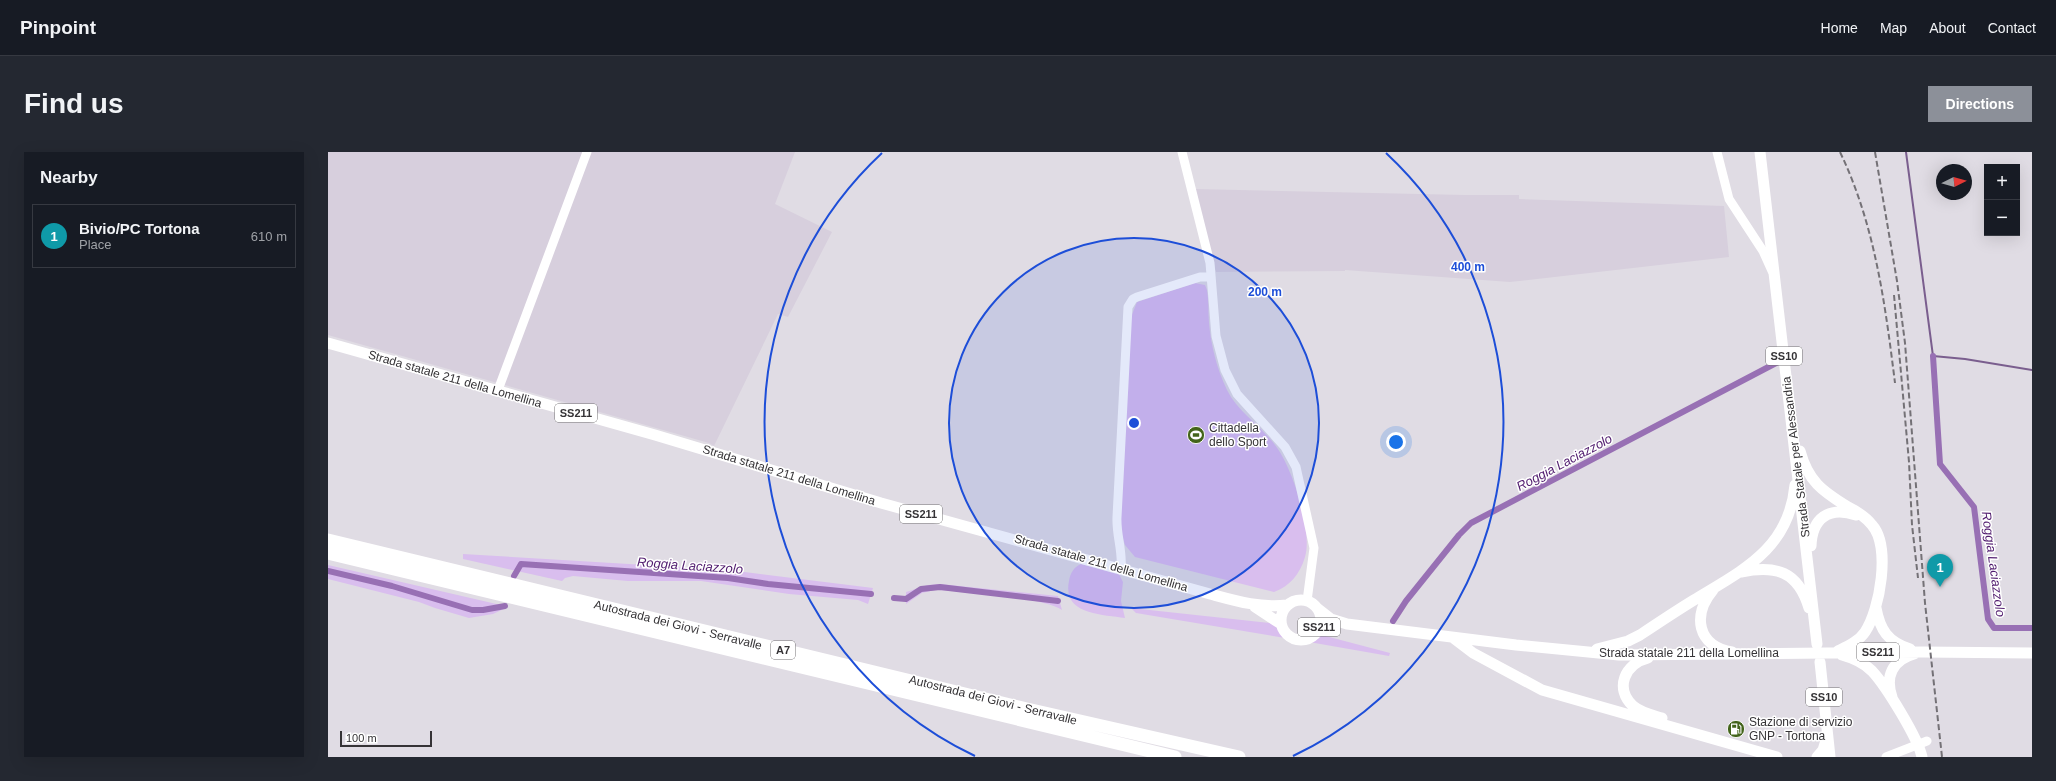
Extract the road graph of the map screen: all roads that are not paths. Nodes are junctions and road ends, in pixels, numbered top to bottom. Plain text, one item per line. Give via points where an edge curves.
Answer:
1 (587, 152) edge
2 (1182, 152) edge
3 (1717, 152) edge
4 (1760, 152) edge
5 (1211, 277) junction
6 (1776, 285) junction
7 (328, 343) edge
8 (498, 390) junction
9 (1793, 426) junction
10 (1796, 460) junction
11 (1866, 519) junction
12 (328, 540) edge
13 (328, 553) edge
14 (1121, 569) junction
15 (1738, 573) junction
16 (1810, 579) junction
17 (1717, 586) junction
18 (1308, 601) junction
19 (1287, 604) junction
20 (1251, 605) junction
21 (1317, 608) junction
22 (1876, 608) junction
23 (1281, 624) junction
24 (1347, 624) junction
25 (1816, 631) junction
26 (1315, 634) junction
27 (1452, 637) junction
28 (1817, 644) dead end
29 (1570, 651) junction
30 (1834, 652) junction
31 (1922, 652) junction
32 (2032, 654) edge
33 (1755, 655) junction
34 (1656, 656) junction
35 (1820, 662) dead end
36 (1895, 706) junction
37 (1828, 733) junction
38 (1709, 736) junction
39 (1927, 741) dead end
40 (1175, 757) edge
41 (1238, 757) edge
42 (1777, 757) edge
43 (1817, 757) edge
44 (1830, 757) edge
45 (1886, 757) edge
46 (1922, 757) edge

1 - 8 street
2 - 5 street
3 - 6 street via 1729,199 1763,251
4 - 6 main road, Strada Statale per Alessandria / SS10
5 - 14 street via 1200,277 1137,297 1128,307 1116,522 1122,559
5 - 18 street via 1217,341 1230,382 1237,394 1285,447 1296,467 1314,548
6 - 9 main road, Strada Statale per Alessandria / SS10
7 - 8 main road, Strada statale 211 della Lomellina / SS211
8 - 14 main road, Strada statale 211 della Lomellina / SS211 via 881,503
9 - 10 main road, Strada Statale per Alessandria
9 - 11 main road via 1803,461 1814,481 1822,490
10 - 15 main road via 1793,502 1781,532 1762,555
10 - 16 main road, Strada Statale per Alessandria
11 - 16 main road via 1841,512 1828,514 1818,522 1811,535
11 - 22 main road via 1877,532 1882,549
12 - 41 highway, Autostrada dei Giovi - Serravalle / A7 via 1019,707
13 - 40 highway, Autostrada dei Giovi - Serravalle / A7
14 - 20 main road, Strada statale 211 della Lomellina / SS211
15 - 17 main road
15 - 25 main road via 1764,568 1790,576 1802,590
16 - 25 main road, Strada Statale per Alessandria
17 - 29 main road via 1628,641
17 - 33 main road via 1702,607 1701,624 1704,633 1708,640 1722,649
18 - 19 main road, Strada statale 211 della Lomellina / SS211 via 1299,599
18 - 21 main road, Strada statale 211 della Lomellina / SS211
19 - 20 main road, Strada statale 211 della Lomellina / SS211
19 - 23 main road, SS211 via 1282,612
20 - 23 main road, Strada statale 211 della Lomellina / SS211
21 - 24 main road, Strada statale 211 della Lomellina / SS211 via 1331,619
21 - 26 main road, SS211 via 1321,620
22 - 30 main road via 1868,628 1860,638 1848,647
22 - 31 main road via 1882,629 1891,640
23 - 26 main road, Strada statale 211 della Lomellina / SS211 via 1285,632 1296,639 1304,640
24 - 26 main road, Strada statale 211 della Lomellina / SS211
24 - 27 main road, Strada statale 211 della Lomellina / SS211
25 - 28 main road, Strada Statale per Alessandria
27 - 29 main road, Strada statale 211 della Lomellina / SS211
27 - 38 main road via 1473,653 1542,690 1642,720
29 - 34 main road, Strada statale 211 della Lomellina / SS211
30 - 31 main road, Strada statale 211 della Lomellina / SS211
30 - 33 main road, Strada statale 211 della Lomellina / SS211
30 - 36 main road via 1865,665
31 - 32 main road, Strada statale 211 della Lomellina / SS211
31 - 36 main road via 1901,659 1892,669 1889,681
33 - 34 main road, Strada statale 211 della Lomellina / SS211
34 - 38 main road via 1637,662 1627,671 1624,682 1627,699 1639,710
35 - 37 main road, SS10
36 - 46 main road via 1917,743
37 - 43 main road via 1823,750
37 - 44 main road
38 - 42 main road
39 - 45 street

